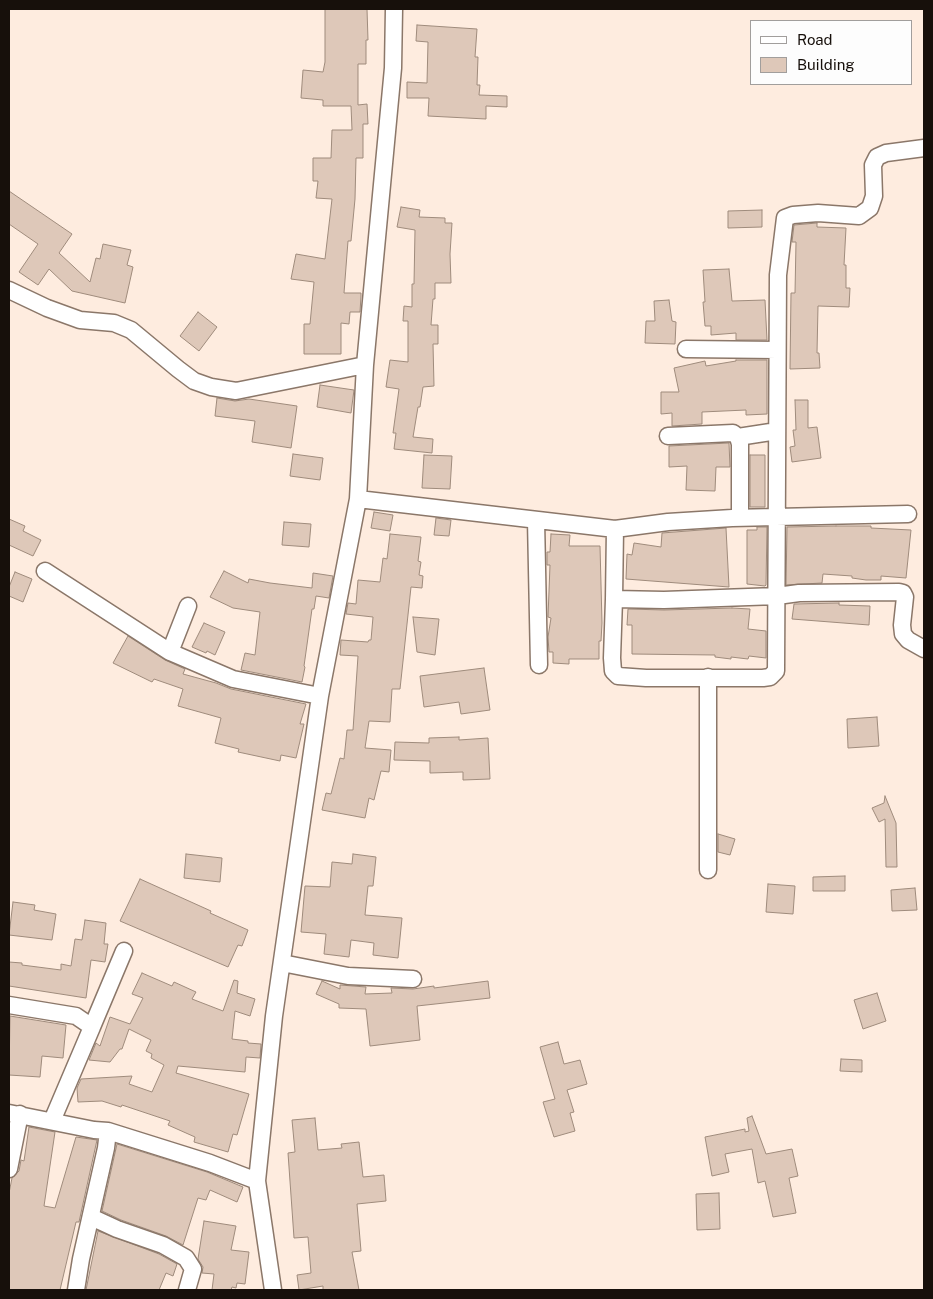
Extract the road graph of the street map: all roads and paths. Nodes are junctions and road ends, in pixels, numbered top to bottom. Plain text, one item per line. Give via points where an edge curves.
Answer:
1 (394, 9) edge
2 (924, 148) edge
3 (9, 290) edge
4 (686, 350) dead end
5 (777, 350) junction
6 (365, 365) junction
7 (777, 431) junction
8 (668, 436) dead end
9 (738, 437) junction
10 (358, 499) junction
11 (908, 514) dead end
12 (740, 517) junction
13 (778, 517) junction
14 (536, 520) junction
15 (615, 529) junction
16 (45, 571) dead end
17 (777, 596) junction
18 (614, 599) junction
19 (188, 606) dead end
20 (924, 649) edge
21 (170, 652) junction
22 (539, 665) dead end
23 (708, 677) junction
24 (320, 696) junction
25 (708, 870) dead end
26 (124, 951) dead end
27 (282, 963) junction
28 (414, 979) dead end
29 (9, 1005) edge
30 (92, 1027) junction
31 (15, 1114) edge
32 (52, 1121) junction
33 (108, 1131) junction
34 (9, 1169) edge
35 (257, 1181) junction
36 (91, 1217) junction
37 (76, 1290) edge
38 (187, 1290) edge
39 (274, 1290) edge

1 - 6 street via 393,68
2 - 5 street via 877,157 873,165 874,196 870,208 859,216 818,213 785,218 778,275
3 - 6 street via 80,320 114,323 131,330 194,381 210,387 236,391
4 - 5 street
5 - 7 street
6 - 10 street
7 - 9 street
7 - 13 street
8 - 9 street via 733,433
9 - 12 street
10 - 14 street
10 - 24 street
11 - 13 street
12 - 13 street
12 - 15 street
13 - 17 street
14 - 15 street
14 - 22 street
15 - 18 street
16 - 21 street
17 - 18 street
17 - 20 street via 822,592 903,593 903,634
17 - 23 street via 776,671 763,678
18 - 23 street via 612,658 613,671 618,676
19 - 21 street
21 - 24 street via 233,679
23 - 25 street
24 - 27 street
26 - 30 street
27 - 28 street via 348,976
27 - 35 street
29 - 30 street via 76,1016
30 - 32 street
31 - 32 street
31 - 34 street
32 - 33 street
33 - 35 street
33 - 36 street
35 - 39 street
36 - 37 street
36 - 38 street via 117,1230 163,1245 186,1258 193,1269

